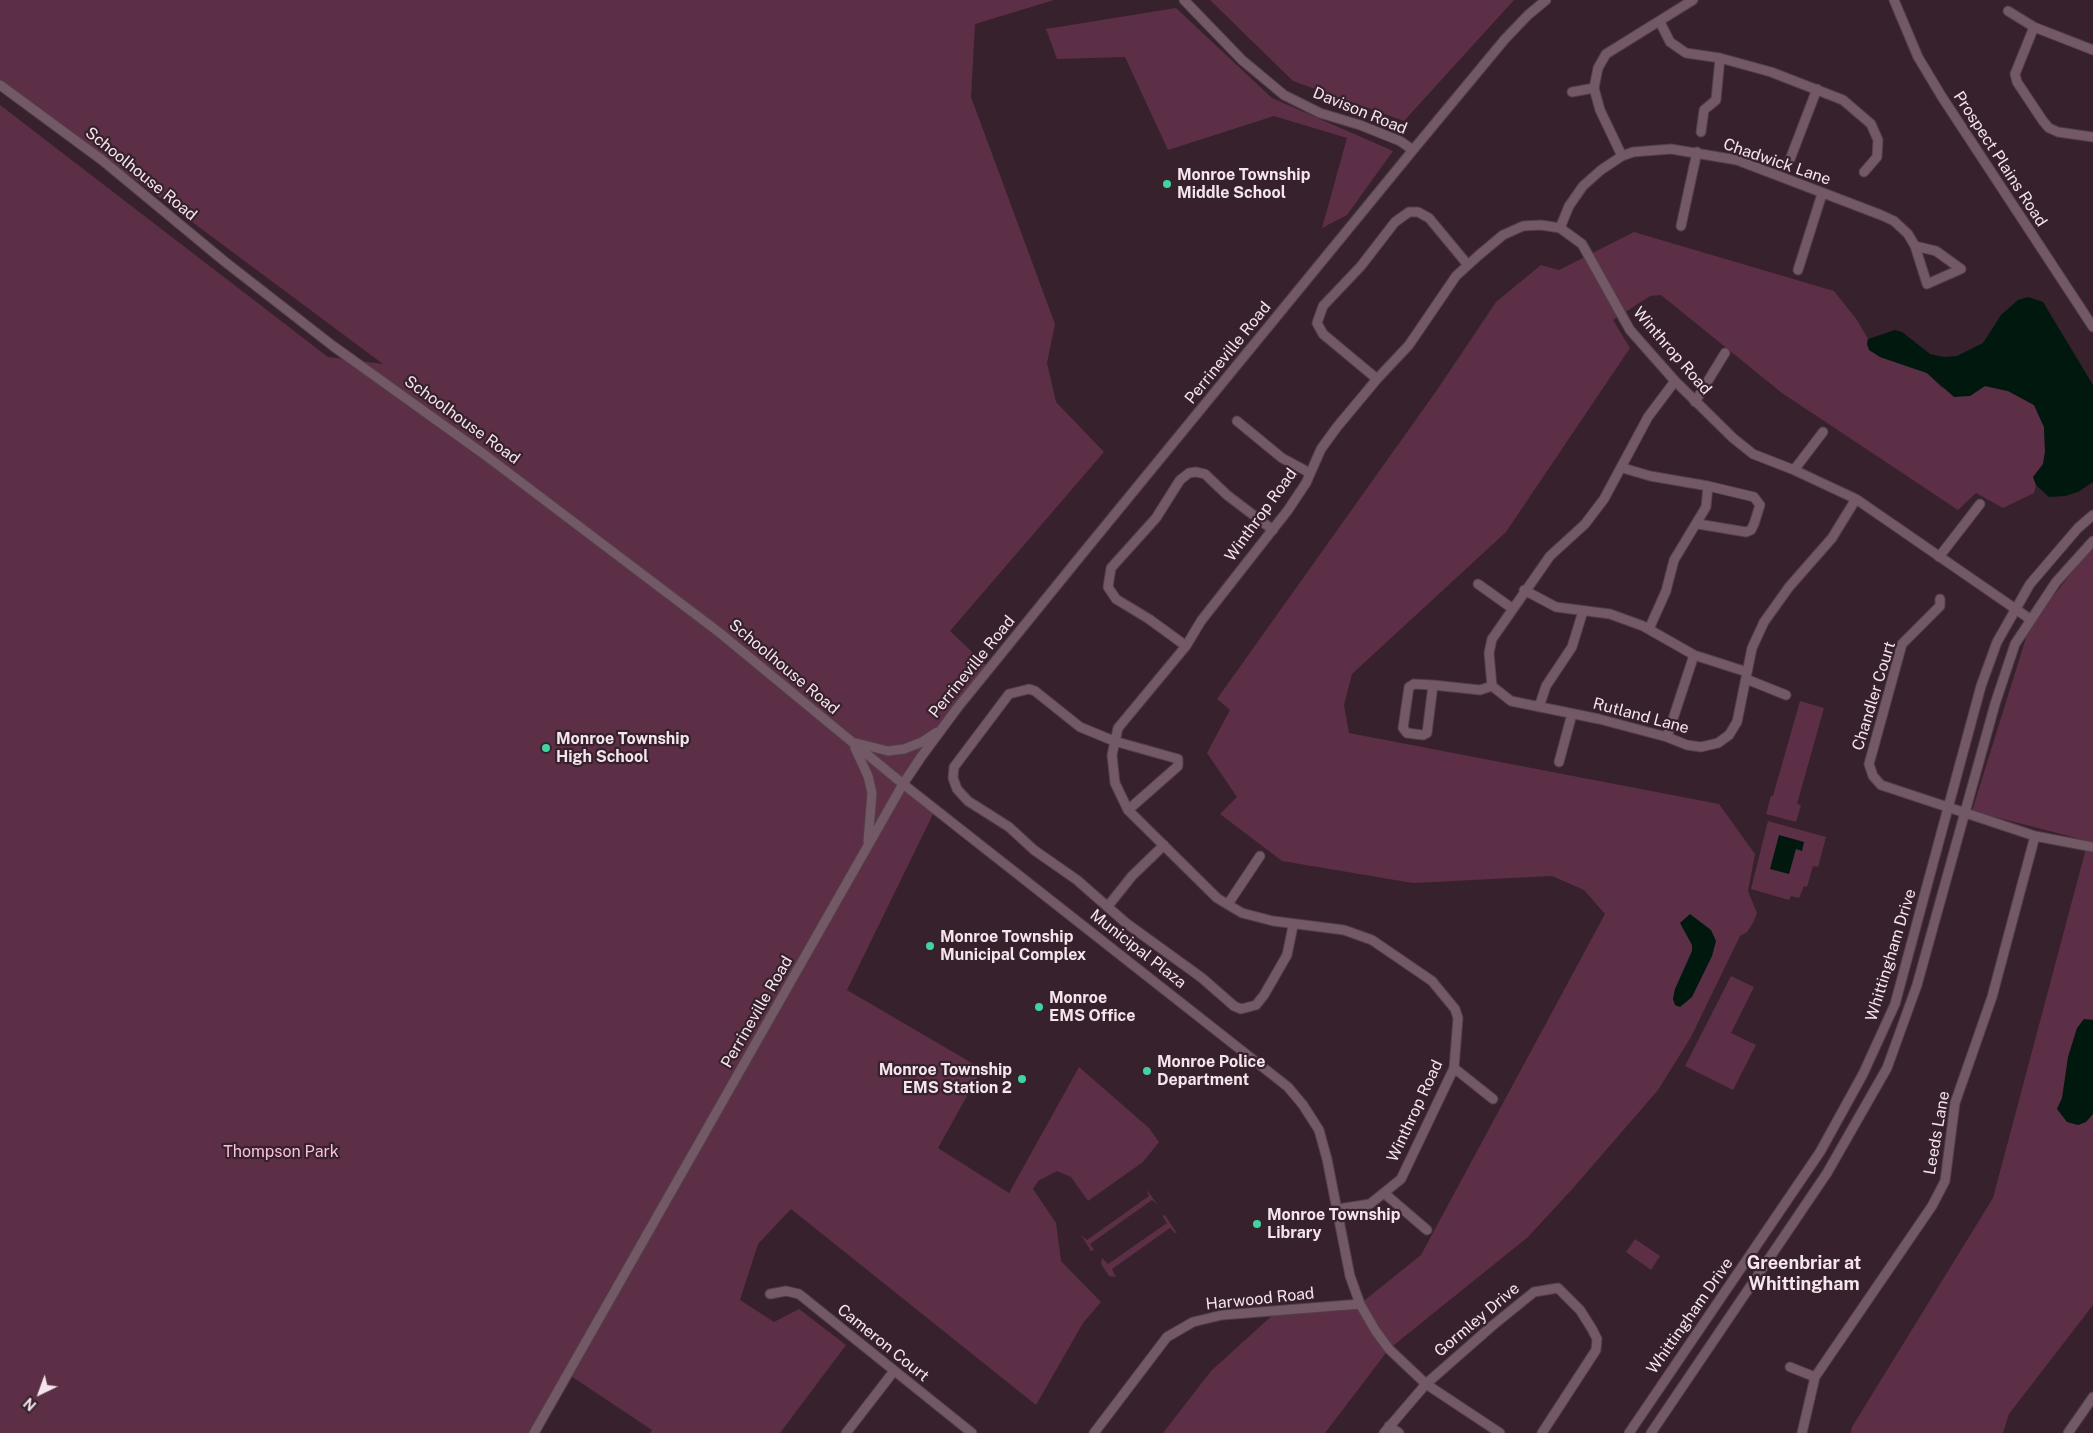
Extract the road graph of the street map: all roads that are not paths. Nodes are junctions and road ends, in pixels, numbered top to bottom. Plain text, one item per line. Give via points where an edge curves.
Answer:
1 (1184, 0) edge
2 (1546, 0) edge
3 (1693, 0) edge
4 (1894, 0) edge
5 (2008, 11) dead end
6 (1660, 22) junction
7 (2034, 28) junction
8 (2093, 50) edge
9 (1720, 58) junction
10 (0, 84) edge
11 (1594, 88) junction
12 (1817, 88) junction
13 (1572, 92) dead end
14 (1701, 132) dead end
15 (2093, 138) edge
16 (1413, 150) junction
17 (1697, 152) junction
18 (1622, 156) junction
19 (1789, 162) dead end
20 (1864, 172) dead end
21 (1822, 194) junction
22 (1681, 226) dead end
23 (1560, 228) junction
24 (1915, 246) junction
25 (1468, 265) junction
26 (1798, 270) dead end
27 (2093, 327) edge
28 (1725, 354) dead end
29 (1377, 379) junction
30 (1675, 381) junction
31 (1695, 402) junction
32 (1237, 421) dead end
33 (1823, 432) dead end
34 (1623, 468) junction
35 (1794, 470) junction
36 (1310, 473) junction
37 (1708, 486) junction
38 (1856, 499) junction
39 (1980, 504) dead end
40 (2093, 515) edge
41 (1698, 524) junction
42 (1273, 530) junction
43 (2093, 541) edge
44 (1940, 557) junction
45 (1478, 584) dead end
46 (1524, 590) junction
47 (1940, 599) dead end
48 (2014, 608) junction
49 (1514, 609) junction
50 (1583, 611) junction
51 (2030, 619) junction
52 (1649, 629) junction
53 (1186, 646) junction
54 (1694, 655) junction
55 (1747, 676) junction
56 (1433, 686) junction
57 (1492, 686) junction
58 (1786, 695) dead end
59 (1539, 707) junction
60 (1572, 714) junction
61 (943, 727) junction
62 (1667, 737) junction
63 (1114, 741) junction
64 (853, 743) junction
65 (1559, 762) dead end
66 (903, 784) junction
67 (1948, 807) junction
68 (1128, 810) junction
69 (1964, 812) junction
70 (2035, 836) junction
71 (1164, 845) junction
72 (2093, 847) edge
73 (867, 848) junction
74 (1260, 856) dead end
75 (1228, 904) junction
76 (1108, 906) junction
77 (1293, 926) junction
78 (1454, 1068) junction
79 (1493, 1099) dead end
80 (1384, 1193) junction
81 (1338, 1209) junction
82 (1427, 1230) dead end
83 (770, 1294) dead end
84 (1360, 1304) junction
85 (1790, 1367) dead end
86 (894, 1371) junction
87 (1815, 1377) junction
88 (1426, 1384) junction
89 (2093, 1397) edge
90 (1386, 1429) edge
91 (970, 1432) edge
92 (534, 1433) edge
93 (846, 1433) edge
94 (1094, 1433) edge
95 (1399, 1433) edge
96 (1500, 1433) edge
97 (1542, 1433) edge
98 (1629, 1433) edge
99 (1650, 1433) edge
100 (1802, 1433) edge
101 (2068, 1433) edge

1 - 16 street, Davison Road via 1242,60 1284,95 1320,113 1400,141
2 - 16 street, Perrineville Road via 1505,39
3 - 6 street
4 - 27 street, Prospect Plains Road via 1918,57 1942,98
5 - 7 street
6 - 9 street via 1670,42 1686,53
6 - 11 street via 1606,54 1598,68
7 - 8 street
7 - 15 street via 2015,74 2017,82 2042,122 2050,128
9 - 12 street
9 - 14 street via 1716,100 1704,110
10 - 64 street, Schoolhouse Road via 102,160 333,346 485,455 720,633
11 - 13 street
11 - 18 street via 1600,110
12 - 19 street
12 - 20 street via 1843,100 1871,124 1878,140 1877,157
16 - 61 street, Perrineville Road
17 - 18 street, Chadwick Lane via 1650,149
17 - 21 street, Chadwick Lane via 1737,160
17 - 22 street
18 - 23 street, Chadwick Lane via 1583,186 1569,206
21 - 24 street, Chadwick Lane via 1894,222 1908,234
21 - 26 street
23 - 25 street, Winthrop Road via 1523,226 1503,235
23 - 30 street, Winthrop Road via 1582,244 1630,330
24 - 24 street via 1927,284 1961,268 1936,251
25 - 29 street, Winthrop Road via 1456,276 1409,345
25 - 29 street via 1429,218 1418,212 1409,212 1395,222 1361,266 1323,306 1317,323 1323,334
28 - 31 street
29 - 36 street, Winthrop Road via 1321,449
30 - 31 street, Winthrop Road
30 - 34 street via 1648,418
31 - 35 street, Winthrop Road via 1753,454
32 - 36 street via 1282,458
33 - 35 street
34 - 37 street
34 - 46 street via 1585,524 1550,556
35 - 38 street, Winthrop Road
36 - 42 street, Winthrop Road
37 - 41 street via 1706,507
37 - 41 street via 1754,497 1760,505 1758,515 1751,530 1746,532
38 - 44 street, Winthrop Road
38 - 55 street, Rutland Lane via 1832,538 1764,622 1752,648
39 - 44 street
40 - 48 street, Whittingham Drive via 2064,543
41 - 52 street via 1674,560 1666,591
42 - 53 street, Winthrop Road via 1201,621
42 - 53 street via 1227,495 1206,474 1189,473 1180,480 1156,518 1111,568 1108,587 1116,599 1149,618
43 - 51 street, Whittingham Drive via 2056,582
44 - 48 street, Winthrop Road
45 - 49 street
46 - 49 street
46 - 50 street via 1556,607
47 - 67 street, Chandler Court via 1940,606 1902,644 1869,764 1881,785
48 - 51 street, Winthrop Road
48 - 67 street, Whittingham Drive via 1981,686
49 - 57 street via 1492,638 1489,653
50 - 52 street via 1610,614
50 - 59 street via 1572,647 1546,686
51 - 69 street, Whittingham Drive via 2016,644 1995,704
52 - 54 street
53 - 63 street, Winthrop Road via 1118,728
54 - 55 street
54 - 62 street
55 - 58 street
55 - 62 street, Rutland Lane via 1738,722 1729,735 1718,743 1701,747
56 - 56 street via 1414,684 1409,687 1402,728 1407,733 1427,733
56 - 57 street via 1480,690
57 - 59 street, Rutland Lane via 1511,701
59 - 60 street, Rutland Lane
60 - 62 street, Rutland Lane
60 - 65 street
61 - 64 street via 922,742 904,749 888,751
61 - 66 street, Perrineville Road
63 - 68 street, Winthrop Road via 1114,783
63 - 68 street via 1178,759 1179,763
63 - 76 street via 1080,727 1035,691 1022,689 1008,694 957,762 953,778 957,789 968,801 1010,827 1034,850 1078,880
64 - 66 street, Schoolhouse Road
64 - 73 street via 872,793
66 - 73 street, Perrineville Road
66 - 81 street, Municipal Plaza via 1288,1087 1304,1105 1318,1130
67 - 69 street, Chandler Court
67 - 98 street, Whittingham Drive via 1895,1004 1863,1074 1820,1152
68 - 71 street, Winthrop Road
69 - 70 street, Chandler Court
69 - 99 street, Whittingham Drive via 1917,984 1888,1068 1827,1173
70 - 72 street, Chandler Court
70 - 87 street, Leeds Lane via 1992,997 1955,1103 1946,1182
71 - 75 street, Winthrop Road via 1217,898
71 - 76 street via 1132,876
73 - 92 street, Perrineville Road
74 - 75 street
75 - 77 street, Winthrop Road via 1242,913
76 - 77 street via 1241,1009 1256,1005 1264,995 1287,955
77 - 78 street, Winthrop Road via 1344,930 1372,940 1432,981 1445,994 1458,1018
78 - 79 street
78 - 80 street, Winthrop Road via 1401,1178
80 - 81 street, Winthrop Road via 1370,1204
80 - 82 street
81 - 84 street, Municipal Plaza via 1350,1276
83 - 86 street, Cameron Court via 786,1291 799,1294
84 - 88 street, Municipal Plaza via 1389,1349
84 - 94 street, Harwood Road via 1222,1315 1193,1322 1167,1337
85 - 87 street
86 - 91 street, Cameron Court
86 - 93 street
87 - 100 street, Leeds Lane
88 - 90 street
88 - 96 street, Municipal Plaza
88 - 97 street, Gormley Drive via 1534,1292 1558,1288 1580,1310 1592,1329 1597,1339 1596,1350
89 - 101 street
90 - 95 street

